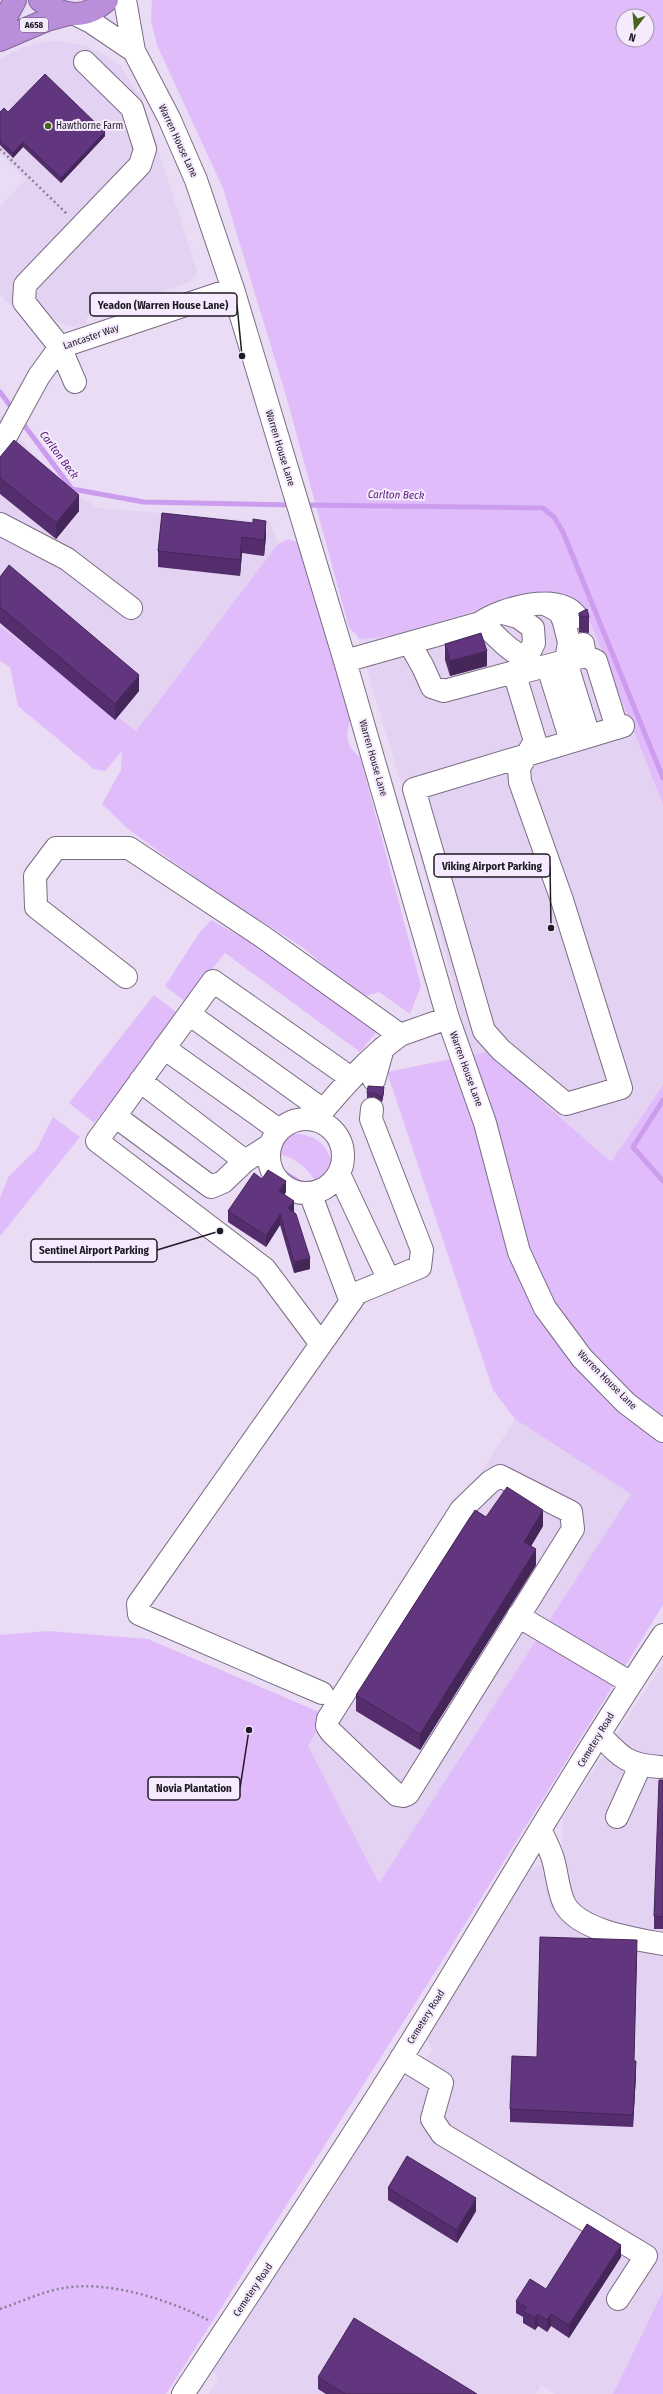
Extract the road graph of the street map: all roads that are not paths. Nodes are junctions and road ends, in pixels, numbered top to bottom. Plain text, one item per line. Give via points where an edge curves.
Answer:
1 (15, 0) edge
2 (40, 0) edge
3 (107, 0) edge
4 (125, 0) edge
5 (72, 14) junction
6 (0, 29) edge
7 (0, 40) edge
8 (134, 51) junction
9 (85, 62) dead end
10 (233, 289) junction
11 (60, 347) junction
12 (75, 382) dead end
13 (2, 444) edge
14 (0, 524) edge
15 (546, 604) junction
16 (131, 608) dead end
17 (503, 613) junction
18 (577, 617) dead end
19 (480, 623) junction
20 (410, 644) junction
21 (569, 659) junction
22 (345, 661) junction
23 (514, 674) junction
24 (598, 734) junction
25 (528, 754) junction
26 (126, 977) dead end
27 (189, 1014) junction
28 (448, 1018) junction
29 (400, 1035) junction
30 (164, 1048) junction
31 (383, 1048) junction
32 (351, 1078) junction
33 (374, 1080) dead end
34 (140, 1081) junction
35 (372, 1109) dead end
36 (319, 1115) junction
37 (115, 1116) junction
38 (275, 1138) junction
39 (245, 1161) junction
40 (339, 1174) junction
41 (310, 1193) junction
42 (389, 1280) junction
43 (354, 1298) junction
44 (321, 1344) junction
45 (663, 1431) edge
46 (518, 1616) junction
47 (663, 1635) edge
48 (631, 1683) junction
49 (322, 1693) dead end
50 (599, 1734) junction
51 (617, 1817) dead end
52 (540, 1831) junction
53 (663, 1944) edge
54 (401, 2058) junction
55 (618, 2299) dead end
56 (183, 2394) edge

1 - 6 highway, A658
2 - 5 highway via 54,10
3 - 5 highway via 100,7 88,12
4 - 8 street, Warren House Lane
5 - 7 highway, A658 via 47,20
5 - 8 street, Warren House Lane via 91,22
8 - 10 street, Warren House Lane via 169,118 196,180
9 - 11 street via 132,108 145,149 140,165 25,285 24,302
10 - 11 street, Lancaster Way
10 - 22 street, Warren House Lane
11 - 12 street
11 - 13 street, Lancaster Way via 39,376
14 - 16 street via 67,559
15 - 17 street via 534,603
15 - 18 street via 560,605 572,610
15 - 21 street via 560,612 569,642
17 - 19 street via 488,617
17 - 19 street via 518,617 533,628 534,643 529,653 520,655 508,649 501,639
19 - 20 street
20 - 22 street
20 - 23 street via 432,687 444,691
21 - 23 street
21 - 24 street
21 - 24 street via 596,661
22 - 28 street, Warren House Lane
23 - 25 street via 535,741
24 - 25 street
25 - 25 street via 414,789 484,1030 501,1050 566,1104 621,1088 562,900 520,782 519,768
26 - 29 street via 36,907 35,876 56,848 130,848
27 - 30 street
27 - 32 street via 213,981
27 - 36 street
28 - 29 street
28 - 45 street, Warren House Lane via 485,1122 519,1252 545,1308 582,1358 626,1403
29 - 31 street
30 - 34 street
30 - 38 street
31 - 32 street
31 - 33 street
32 - 36 street
34 - 37 street
34 - 39 street
35 - 42 street via 371,1119 422,1250 420,1267
36 - 38 street via 296,1120
36 - 40 street via 339,1137 343,1149 343,1162
37 - 39 street via 211,1187 223,1182
37 - 44 street via 97,1141 265,1269
38 - 39 street
38 - 41 street via 268,1158 277,1180 286,1188 298,1193
40 - 41 street via 322,1190
40 - 42 street
41 - 43 street
42 - 43 street
43 - 44 street
44 - 49 street via 138,1604 139,1614
46 - 46 street via 408,1794 397,1795 327,1726 328,1719 461,1510 490,1482 500,1476 571,1512 573,1519 573,1529
46 - 48 street
47 - 48 street, Cemetery Road
48 - 50 street, Cemetery Road
50 - 51 street via 620,1756 650,1766
50 - 52 street, Cemetery Road
52 - 53 street via 553,1858 564,1904 575,1915 586,1924 626,1938
52 - 54 street, Cemetery Road
54 - 55 street via 442,2083 432,2119 442,2134 646,2256
54 - 56 street, Cemetery Road via 279,2252

